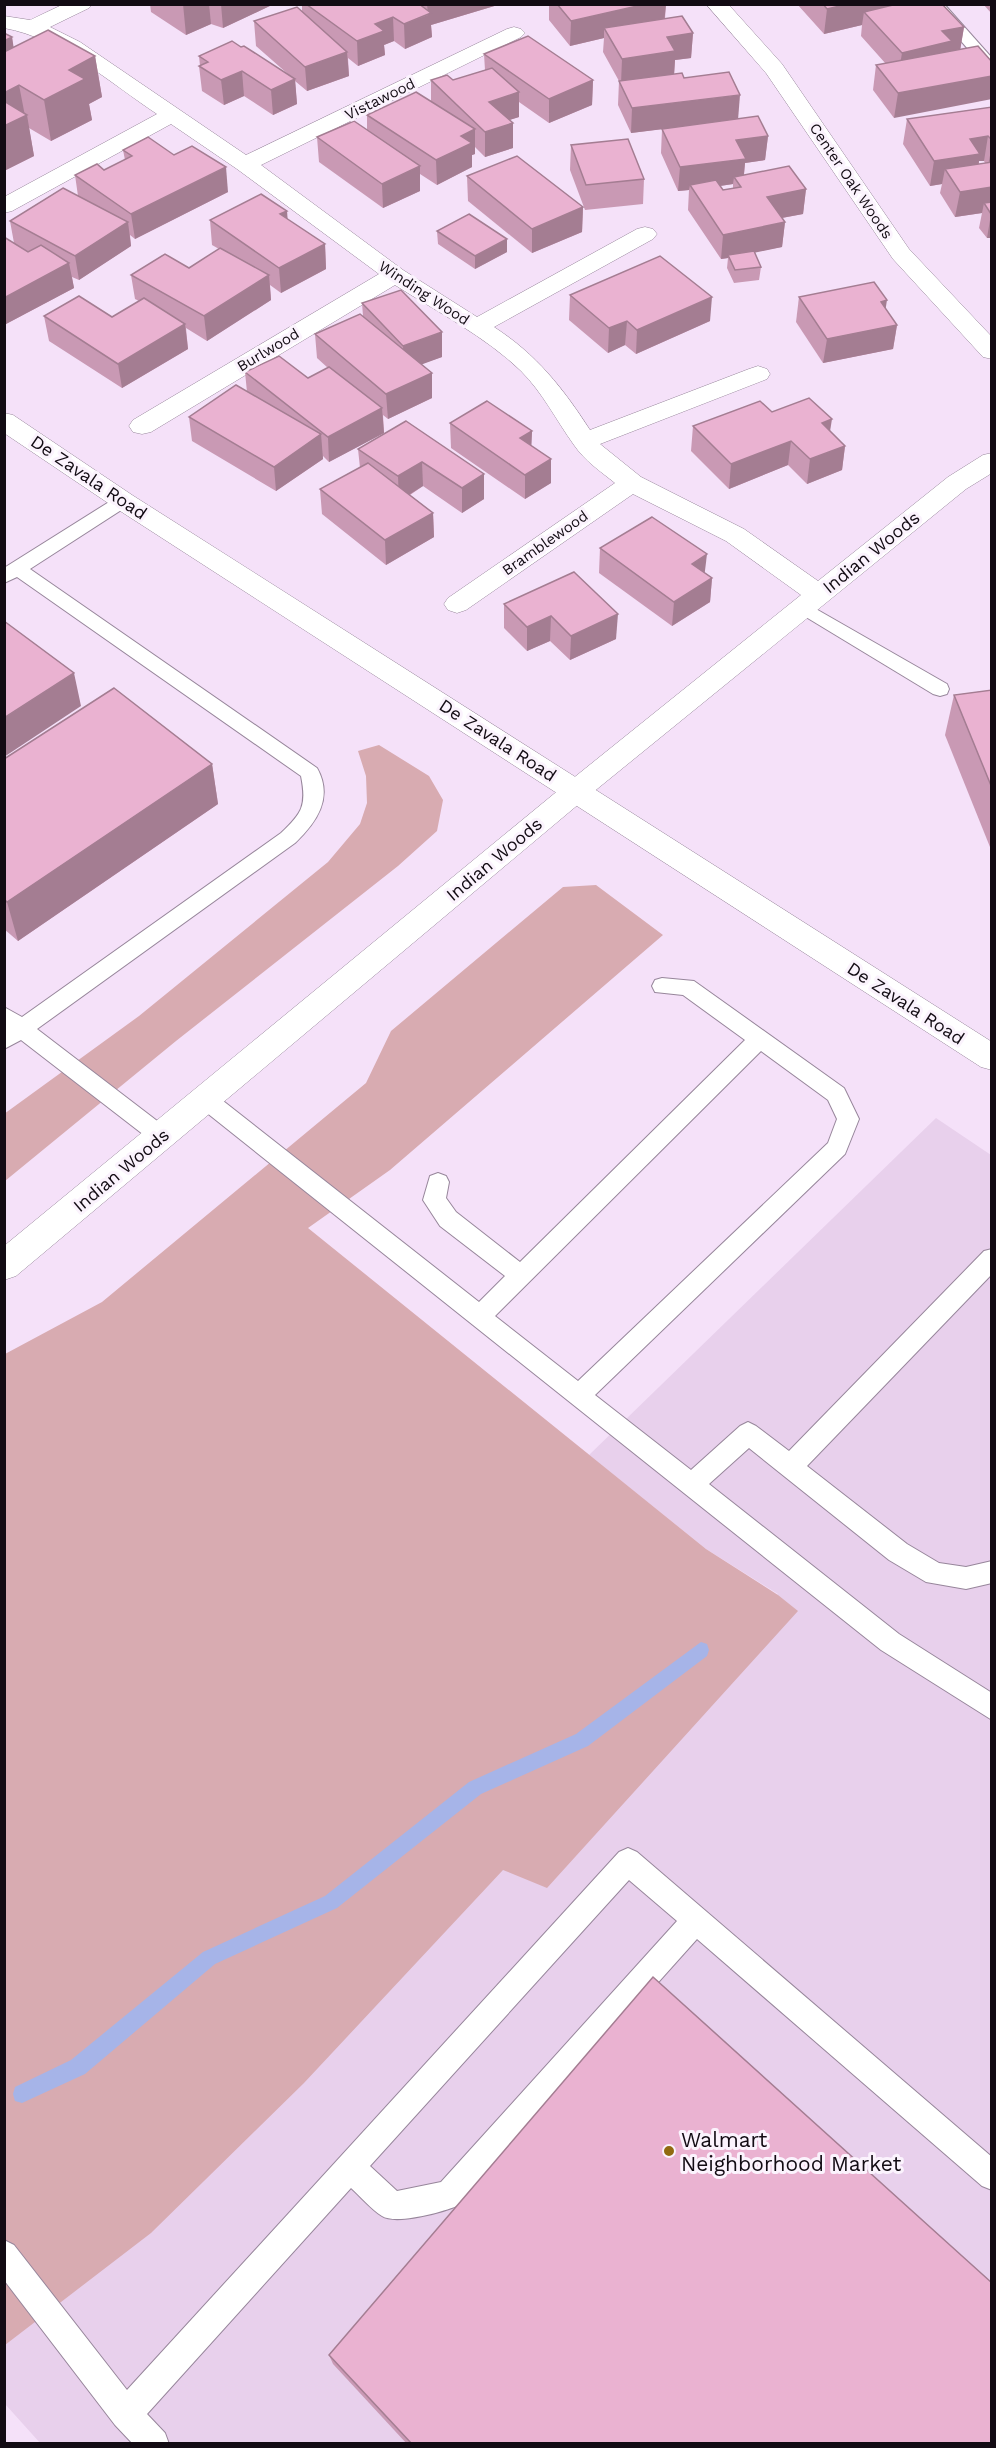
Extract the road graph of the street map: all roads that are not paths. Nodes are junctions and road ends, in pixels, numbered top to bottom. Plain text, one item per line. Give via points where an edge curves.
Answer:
1 (82, 4) edge
2 (716, 4) edge
3 (936, 4) edge
4 (4, 22) edge
5 (33, 27) junction
6 (514, 33) dead end
7 (992, 68) edge
8 (172, 115) junction
9 (245, 164) junction
10 (4, 206) edge
11 (645, 234) dead end
12 (395, 275) junction
13 (476, 327) junction
14 (992, 352) edge
15 (758, 374) dead end
16 (4, 421) edge
17 (142, 426) dead end
18 (584, 441) junction
19 (992, 461) edge
20 (632, 483) junction
21 (123, 501) junction
22 (11, 573) edge
23 (810, 600) junction
24 (458, 604) dead end
25 (940, 690) dead end
26 (576, 791) junction
27 (662, 986) dead end
28 (10, 1028) edge
29 (759, 1040) junction
30 (992, 1058) edge
31 (205, 1099) junction
32 (161, 1136) junction
33 (438, 1182) dead end
34 (992, 1258) edge
35 (4, 1266) edge
36 (520, 1275) junction
37 (480, 1316) junction
38 (579, 1395) junction
39 (791, 1466) junction
40 (692, 1485) junction
41 (992, 1572) edge
42 (992, 1707) edge
43 (696, 1921) junction
44 (350, 2167) junction
45 (992, 2176) edge
46 (4, 2255) edge
47 (126, 2414) junction
48 (154, 2444) edge

1 - 5 street
2 - 14 street, Center Oak Woods via 774,69 901,254
3 - 7 lane
4 - 5 street, Winding Wood
5 - 8 street, Winding Wood via 72,47
6 - 9 street, Vistawood
8 - 9 street, Winding Wood
8 - 10 street
9 - 12 street, Winding Wood
11 - 13 street
12 - 13 street, Winding Wood
12 - 17 street, Burlwood
13 - 18 street, Winding Wood via 529,364 556,396
15 - 18 street
16 - 21 street, De Zavala Road
18 - 20 street, Winding Wood
19 - 23 street, Indian Woods via 957,483
20 - 23 street, Winding Wood via 735,535
20 - 24 street, Bramblewood
21 - 22 lane
21 - 26 street, De Zavala Road
22 - 28 lane via 310,773 315,797 310,817 288,838
23 - 25 lane
23 - 26 street, Indian Woods
26 - 30 street, De Zavala Road
26 - 31 street, Indian Woods
27 - 29 lane via 687,987
28 - 32 lane
29 - 36 lane
29 - 38 lane via 836,1094 848,1119 837,1148
31 - 32 street, Indian Woods
31 - 37 lane
32 - 35 street, Indian Woods
33 - 36 lane via 434,1200 448,1219
34 - 39 lane
36 - 37 lane
37 - 38 lane
38 - 40 lane
39 - 40 lane via 748,1433
39 - 41 lane via 898,1552 935,1574 966,1578
40 - 42 lane via 890,1642
43 - 44 lane via 449,2195 392,2206
43 - 44 lane via 628,1861
43 - 45 lane
44 - 47 lane
46 - 47 lane
47 - 48 lane

